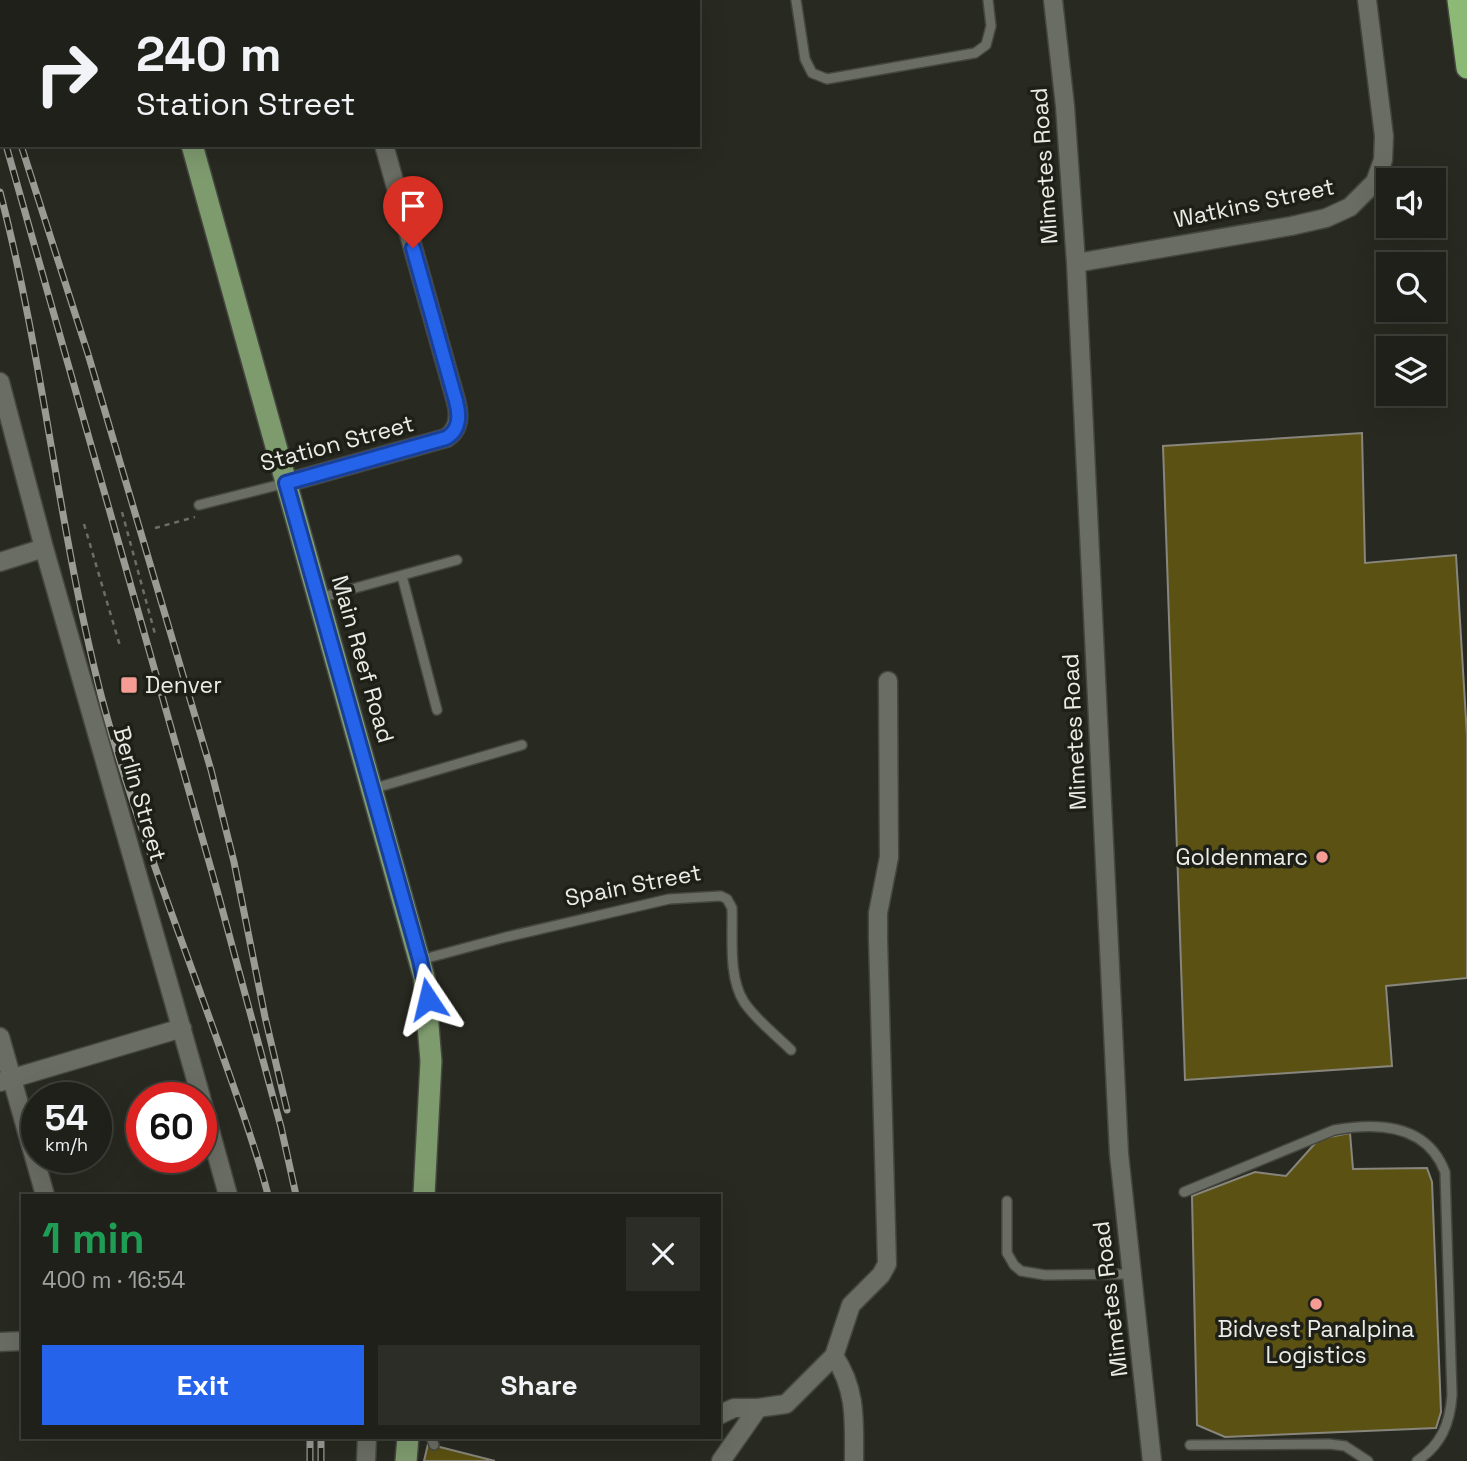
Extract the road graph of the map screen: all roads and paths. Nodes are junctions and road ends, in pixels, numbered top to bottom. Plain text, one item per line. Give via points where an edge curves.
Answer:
1 (796, 0) edge
2 (988, 0) edge
3 (1053, 0) edge
4 (1367, 0) edge
5 (1457, 0) edge
6 (1466, 60) edge
7 (193, 147) edge
8 (385, 147) edge
9 (1076, 263) junction
10 (0, 382) edge
11 (286, 483) junction
12 (200, 505) joint
13 (121, 512) dead end
14 (85, 524) dead end
15 (155, 528) dead end
16 (44, 548) junction
17 (457, 560) dead end
18 (0, 562) edge
19 (402, 576) junction
20 (318, 598) junction
21 (155, 634) dead end
22 (120, 646) dead end
23 (887, 681) dead end
24 (437, 710) dead end
25 (522, 744) dead end
26 (372, 789) junction
27 (420, 960) junction
28 (182, 1028) junction
29 (0, 1037) edge
30 (791, 1050) dead end
31 (6, 1081) edge
32 (197, 1082) edge
33 (217, 1155) edge
34 (1184, 1192) dead end
35 (45, 1194) edge
36 (228, 1194) edge
37 (424, 1194) edge
38 (1007, 1201) dead end
39 (1132, 1274) junction
40 (21, 1341) edge
41 (0, 1342) edge
42 (834, 1356) junction
43 (758, 1408) junction
44 (721, 1414) edge
45 (367, 1439) edge
46 (408, 1439) edge
47 (1190, 1445) dead end
48 (366, 1461) edge
49 (405, 1461) edge
50 (721, 1461) edge
51 (855, 1461) edge
52 (1152, 1461) edge
53 (1368, 1461) edge
54 (1416, 1461) edge

1 - 2 lane via 805,59 812,73 827,79 975,53 986,45 991,26
3 - 9 street, Mimetes Road
4 - 9 street, Watkins Street via 1383,160 1375,182 1357,201 1326,218 1291,226
5 - 6 highway
7 - 11 main road, Main Reef Road
8 - 11 street, Station Street via 456,401 456,427 446,438
9 - 39 street, Mimetes Road via 1119,1154
10 - 16 street, Berlin Street
11 - 12 lane, Station Street
11 - 20 main road, Main Reef Road
12 - 15 path via 196,517
13 - 21 path
14 - 22 path
16 - 18 street
16 - 28 street, Berlin Street
17 - 19 lane
19 - 20 lane
19 - 24 lane
20 - 26 main road, Main Reef Road
23 - 42 street via 889,857 878,938 888,1259 881,1275 850,1306
25 - 26 lane
26 - 27 main road, Main Reef Road
27 - 30 lane, Spain Street via 669,899 721,895 732,908 740,992 745,1003
27 - 37 main road, Main Reef Road via 432,1061
28 - 31 street
28 - 32 street, Berlin Street
29 - 31 street
31 - 35 street
33 - 36 street, Berlin Street
34 - 54 lane via 1334,1130 1359,1126 1399,1130 1433,1149 1444,1172 1452,1395 1447,1426 1433,1450
38 - 39 lane via 1007,1253 1021,1271
39 - 52 street, Mimetes Road
40 - 41 street
42 - 43 street via 786,1404
42 - 51 street via 851,1391
43 - 44 street via 734,1408
43 - 50 street
45 - 48 street
46 - 49 main road
47 - 53 lane via 1329,1444 1345,1446

